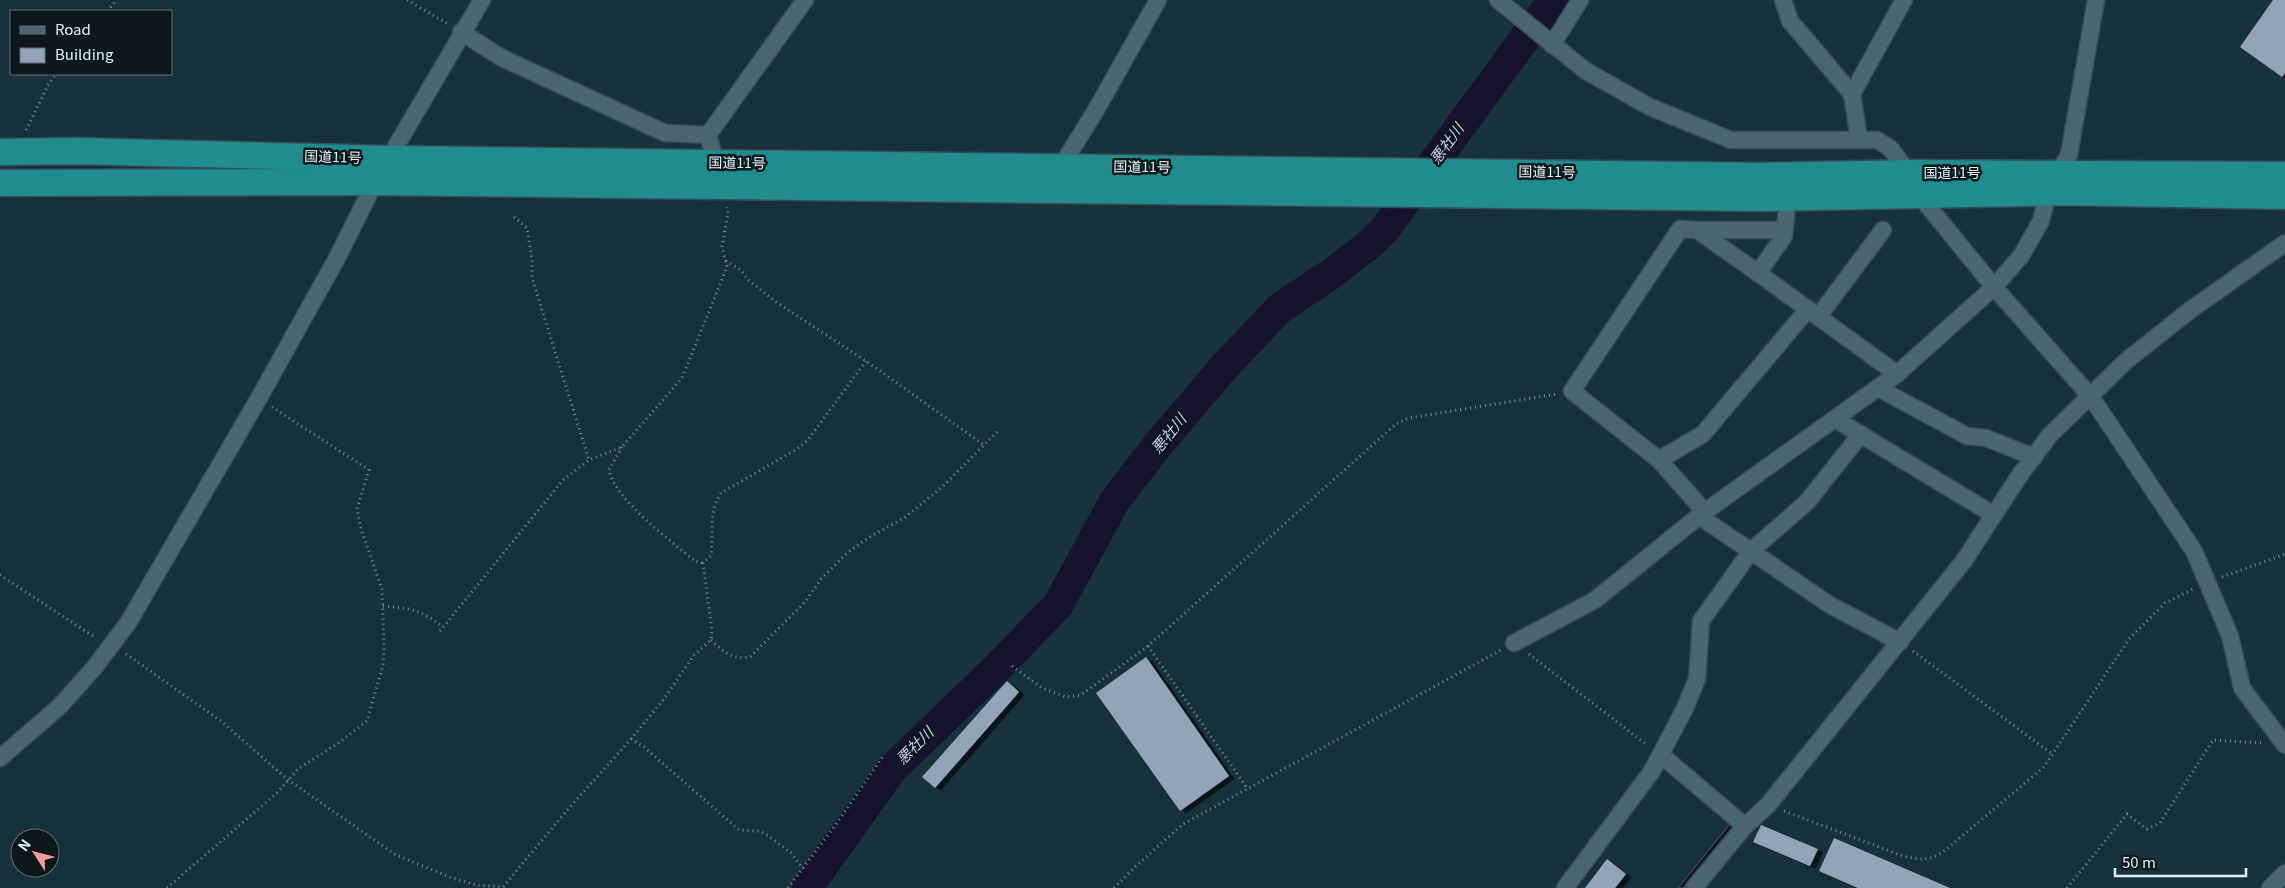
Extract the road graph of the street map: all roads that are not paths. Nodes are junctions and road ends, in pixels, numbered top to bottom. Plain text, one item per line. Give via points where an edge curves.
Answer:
1 (482, 0) edge
2 (806, 0) edge
3 (1158, 0) edge
4 (1498, 0) edge
5 (1580, 0) edge
6 (1783, 0) edge
7 (1904, 0) edge
8 (2096, 0) edge
9 (461, 32) junction
10 (1546, 40) junction
11 (1852, 94) junction
12 (708, 134) junction
13 (1859, 139) junction
14 (7, 152) edge
15 (389, 159) junction
16 (1060, 166) junction
17 (720, 174) junction
18 (2285, 175) edge
19 (375, 182) junction
20 (0, 183) edge
21 (2053, 183) junction
22 (1914, 184) junction
23 (1047, 190) junction
24 (2285, 196) edge
25 (1788, 197) junction
26 (1697, 230) junction
27 (1784, 230) junction
28 (1882, 230) dead end
29 (2285, 243) edge
30 (1758, 273) junction
31 (1994, 288) junction
32 (1813, 313) junction
33 (1897, 374) junction
34 (1878, 388) junction
35 (2091, 397) junction
36 (1835, 419) junction
37 (1861, 434) junction
38 (2034, 457) junction
39 (1659, 460) junction
40 (1702, 514) junction
41 (1994, 515) junction
42 (1751, 551) junction
43 (1514, 642) road end
44 (1900, 642) junction
45 (2285, 745) edge
46 (1661, 755) junction
47 (0, 758) edge
48 (1745, 826) junction
49 (2285, 873) edge
50 (1565, 888) edge
51 (1694, 888) edge
52 (2270, 888) edge

1 - 9 street
2 - 12 street
3 - 16 street via 1096,110
4 - 10 street
5 - 10 street
6 - 11 street via 1790,21
7 - 11 street
8 - 21 street via 2069,155
9 - 12 street via 502,58 665,132
9 - 15 street
10 - 13 street via 1586,71 1650,107 1732,140
11 - 13 street
12 - 17 street
13 - 22 street via 1877,140 1890,148
14 - 15 highway, 国道11号
15 - 17 highway, 国道11号
15 - 19 street
16 - 17 highway, 国道11号
16 - 22 highway, 国道11号 via 1761,176
16 - 23 street
17 - 19 highway, 国道11号
17 - 23 highway, 国道11号
18 - 21 highway, 国道11号
19 - 20 highway, 国道11号
19 - 47 street via 259,398 128,623 60,706
21 - 22 highway, 国道11号
21 - 24 highway, 国道11号
21 - 31 street via 2041,221 2022,256
22 - 25 highway, 国道11号
22 - 31 street
23 - 25 highway, 国道11号
25 - 27 street
26 - 27 street
26 - 30 street
26 - 39 street via 1680,230 1572,391
27 - 30 street via 1784,236
28 - 32 street
29 - 35 street via 2161,333 2126,361
30 - 32 street
31 - 33 street
31 - 35 street
32 - 33 street
32 - 39 street via 1703,434
33 - 34 street
34 - 36 street
34 - 38 street via 1967,436 1986,438
35 - 38 street via 2050,435
35 - 45 street via 2194,551 2230,636 2242,688
36 - 37 street
36 - 40 street
37 - 41 street
37 - 42 street via 1807,502
38 - 41 street
39 - 40 street
40 - 42 street
40 - 43 street via 1595,600
41 - 44 street via 1963,562
42 - 44 street via 1830,605
42 - 46 street via 1701,621 1697,679
44 - 48 street via 1768,805
46 - 48 street
46 - 50 street
48 - 51 street
49 - 52 street

